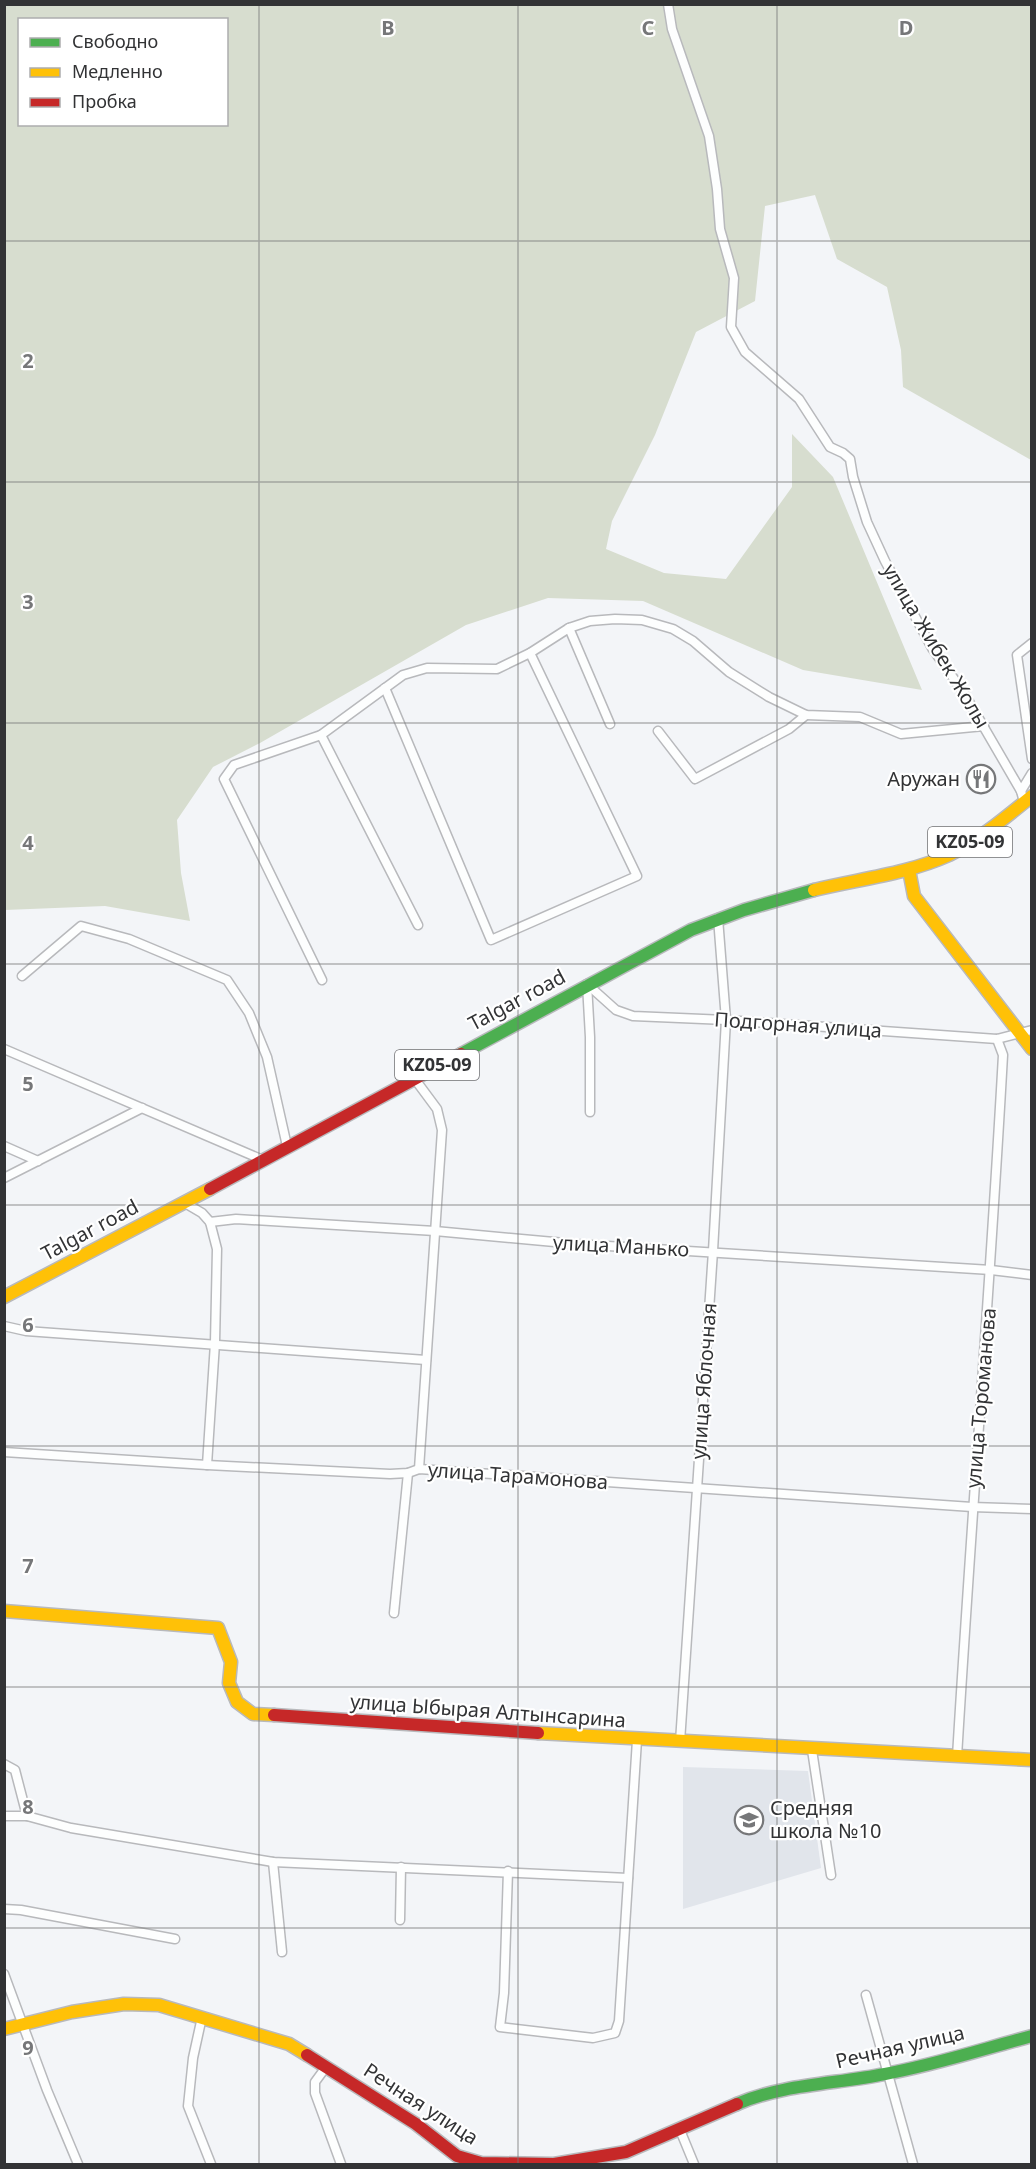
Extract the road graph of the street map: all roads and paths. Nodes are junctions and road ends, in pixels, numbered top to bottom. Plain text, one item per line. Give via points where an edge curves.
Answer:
1 (668, 4) edge
2 (569, 628) junction
3 (1032, 643) edge
4 (530, 653) junction
5 (385, 688) junction
6 (806, 715) junction
7 (610, 724) dead end
8 (984, 726) junction
9 (658, 731) dead end
10 (321, 735) junction
11 (1032, 759) edge
12 (1032, 773) edge
13 (1026, 796) edge
14 (909, 870) junction
15 (718, 918) junction
16 (418, 925) dead end
17 (22, 976) dead end
18 (322, 980) dead end
19 (587, 984) junction
20 (726, 1020) junction
21 (1026, 1032) edge
22 (997, 1039) junction
23 (4, 1049) edge
24 (1032, 1050) edge
25 (414, 1078) junction
26 (142, 1108) junction
27 (590, 1112) dead end
28 (4, 1146) edge
29 (287, 1146) junction
30 (263, 1160) junction
31 (38, 1161) junction
32 (4, 1178) edge
33 (185, 1203) junction
34 (210, 1222) junction
35 (435, 1232) junction
36 (713, 1251) junction
37 (992, 1270) junction
38 (1032, 1275) edge
39 (4, 1298) edge
40 (4, 1326) edge
41 (215, 1343) junction
42 (426, 1360) junction
43 (4, 1452) edge
44 (207, 1465) junction
45 (419, 1469) junction
46 (408, 1473) junction
47 (696, 1487) junction
48 (972, 1507) junction
49 (1032, 1509) edge
50 (4, 1611) edge
51 (394, 1613) dead end
52 (637, 1740) junction
53 (680, 1742) junction
54 (812, 1749) junction
55 (957, 1757) junction
56 (1032, 1760) edge
57 (4, 1764) edge
58 (4, 1816) edge
59 (27, 1816) junction
60 (273, 1862) junction
61 (401, 1867) junction
62 (508, 1871) junction
63 (831, 1875) dead end
64 (628, 1878) junction
65 (4, 1909) edge
66 (400, 1920) dead end
67 (175, 1939) dead end
68 (282, 1952) dead end
69 (4, 1974) edge
70 (866, 1995) dead end
71 (202, 2017) junction
72 (24, 2024) junction
73 (4, 2029) edge
74 (1032, 2036) edge
75 (326, 2067) junction
76 (887, 2074) junction
77 (680, 2130) junction
78 (78, 2164) edge
79 (212, 2164) edge
80 (341, 2164) edge
81 (553, 2164) edge
82 (694, 2164) edge
83 (913, 2164) edge

1 - 8 street, улица Жибек Жолы via 672,29 709,136 720,229 734,278 731,327 746,352 799,399 831,447 850,459 867,522 885,561 932,648
2 - 4 street
2 - 6 street via 615,619 642,620 673,629 729,672
2 - 7 street
3 - 11 street via 1017,655
4 - 5 street via 497,669 428,668 402,675
4 - 5 street via 637,876 491,940
5 - 10 street
6 - 8 street via 860,717 901,734
6 - 9 street via 789,729 695,779
8 - 13 street, улица Жибек Жолы
10 - 16 street
10 - 18 street via 234,765 224,779
12 - 13 street
13 - 14 street, Talgar road / KZ05-09 via 994,827 968,844
14 - 15 street, Talgar road / KZ05-09 via 836,885
14 - 21 street via 914,896
15 - 19 street, Talgar road / KZ05-09
15 - 20 street, улица Яблочная
17 - 29 street via 81,926 129,939 227,980 249,1013 267,1057
19 - 20 street, Подгорная улица via 616,1010 633,1016
19 - 25 street, Talgar road / KZ05-09
19 - 27 street
20 - 22 street, Подгорная улица
20 - 36 street, улица Яблочная
21 - 22 street, Подгорная улица
21 - 24 street
22 - 37 street, улица Тороманова via 1003,1055
23 - 26 street
25 - 29 street, Talgar road / KZ05-09
25 - 35 street via 431,1100 442,1130
26 - 30 street
26 - 31 street
28 - 31 street
29 - 30 street, Talgar road / KZ05-09
30 - 33 street, Talgar road / KZ05-09
31 - 32 street
33 - 34 street
33 - 39 street, Talgar road / KZ05-09
34 - 35 street, улица Манько via 236,1219
34 - 41 street via 218,1265
35 - 36 street, улица Манько
35 - 42 street
36 - 37 street, улица Манько
36 - 47 street, улица Яблочная
37 - 38 street, улица Манько
37 - 48 street, улица Тороманова
40 - 41 street via 26,1331
41 - 42 street
41 - 44 street
42 - 45 street
43 - 44 street, улица Тарамонова
44 - 46 street, улица Тарамонова
45 - 46 street, улица Тарамонова
45 - 47 street, улица Тарамонова
46 - 51 street
47 - 48 street, улица Тарамонова
47 - 53 street, улица Яблочная
48 - 49 street, улица Тарамонова
48 - 55 street, улица Тороманова
50 - 52 street, улица Ыбырая Алтынсарина via 218,1628 231,1662 229,1683 237,1702 253,1714
52 - 53 street, улица Ыбырая Алтынсарина
52 - 64 street
53 - 54 street, улица Ыбырая Алтынсарина
54 - 55 street, улица Ыбырая Алтынсарина
54 - 63 street
55 - 56 street, улица Ыбырая Алтынсарина
57 - 59 street via 15,1770
58 - 59 street
59 - 60 street via 71,1828
60 - 61 street
60 - 68 street
61 - 62 street
61 - 66 street
62 - 64 street
62 - 64 street via 500,2028 593,2038 615,2032 619,2021
65 - 67 street
69 - 72 street
70 - 76 street
71 - 72 street, Речная улица via 159,2006 124,2004
71 - 75 street, Речная улица via 289,2044
71 - 79 street via 189,2106
72 - 73 street, Речная улица
72 - 78 street
74 - 76 street, Речная улица
75 - 80 street via 315,2082 315,2093
75 - 81 street, Речная улица via 416,2124 457,2156 481,2163
76 - 77 street, Речная улица via 751,2098
76 - 83 street
77 - 81 street, Речная улица via 626,2152
77 - 82 street

